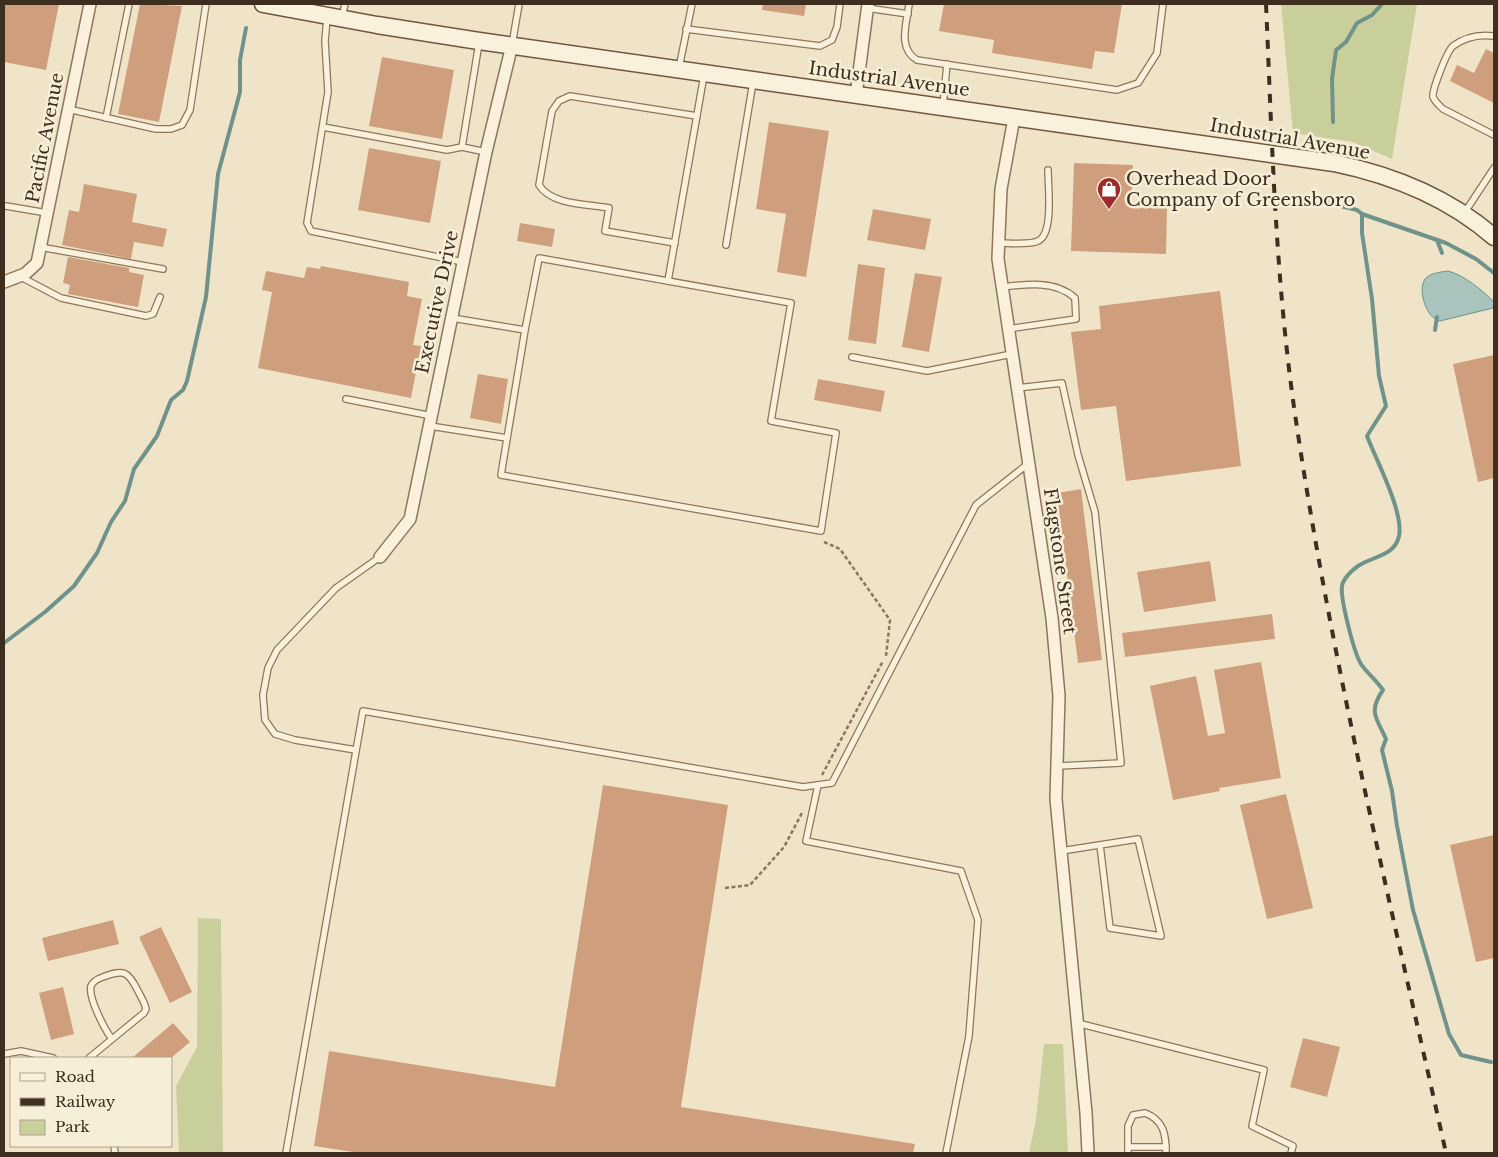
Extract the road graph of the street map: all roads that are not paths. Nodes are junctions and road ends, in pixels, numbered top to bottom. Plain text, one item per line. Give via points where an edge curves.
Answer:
1 (90, 4) edge
2 (130, 4) edge
3 (206, 4) edge
4 (263, 4) edge
5 (519, 4) edge
6 (692, 4) edge
7 (840, 4) edge
8 (910, 4) edge
9 (1164, 4) edge
10 (868, 6) edge
11 (338, 13) edge
12 (908, 14) junction
13 (686, 29) junction
14 (1494, 36) edge
15 (480, 41) junction
16 (512, 45) junction
17 (947, 64) junction
18 (679, 69) junction
19 (705, 73) junction
20 (754, 80) junction
21 (856, 95) junction
22 (943, 106) junction
23 (68, 109) junction
24 (697, 116) junction
25 (106, 118) junction
26 (1014, 118) junction
27 (323, 127) junction
28 (1494, 135) edge
29 (462, 146) junction
30 (486, 152) junction
31 (1494, 168) edge
32 (1048, 170) dead end
33 (6, 206) dead end
34 (47, 213) junction
35 (1464, 214) junction
36 (1494, 237) edge
37 (999, 243) junction
38 (675, 244) junction
39 (726, 245) dead end
40 (40, 247) junction
41 (463, 262) junction
42 (163, 269) dead end
43 (22, 275) junction
44 (668, 281) junction
45 (4, 282) edge
46 (1002, 287) junction
47 (160, 297) dead end
48 (452, 318) junction
49 (1008, 329) junction
50 (525, 330) junction
51 (1012, 354) junction
52 (852, 357) dead end
53 (1017, 388) junction
54 (346, 399) dead end
55 (431, 421) junction
56 (507, 438) junction
57 (1028, 462) junction
58 (380, 557) joint
59 (356, 750) junction
60 (1058, 766) junction
61 (818, 785) junction
62 (1100, 845) junction
63 (1061, 852) junction
64 (1077, 1018) junction
65 (112, 1039) junction
66 (4, 1054) edge
67 (49, 1057) edge
68 (90, 1057) edge
69 (1128, 1150) edge
70 (1166, 1150) edge
71 (286, 1153) edge
72 (946, 1153) edge
73 (1088, 1153) edge
74 (1291, 1153) edge

1 - 23 street, Pacific Avenue
2 - 25 lane
3 - 25 lane via 190,110 182,125 156,129
4 - 11 main road, Industrial Avenue
5 - 16 lane
6 - 13 lane
7 - 13 lane via 832,40 820,46
8 - 12 lane
9 - 17 lane via 1157,53 1138,83 1117,90
10 - 12 lane
10 - 21 street
11 - 15 main road, Industrial Avenue
11 - 27 lane via 325,41 328,92
12 - 17 lane via 905,49 917,60
13 - 18 lane
14 - 28 lane via 1472,37 1451,47 1433,90 1436,103 1443,109
15 - 16 main road, Industrial Avenue
15 - 29 lane
16 - 18 main road, Industrial Avenue
16 - 30 street, Executive Drive
17 - 22 lane
18 - 19 main road, Industrial Avenue
19 - 20 main road, Industrial Avenue
19 - 24 lane
20 - 21 main road, Industrial Avenue
20 - 39 lane
21 - 22 main road, Industrial Avenue
22 - 26 main road, Industrial Avenue
23 - 25 lane
23 - 34 street, Pacific Avenue
24 - 38 lane
24 - 38 lane via 570,96 559,101 552,111 539,185 554,198 609,208 605,231
26 - 35 main road, Industrial Avenue via 1354,167 1408,185
26 - 37 street, Flagstone Street via 1001,189
27 - 29 lane via 447,150
27 - 41 lane via 307,223 310,231
29 - 30 lane
30 - 41 street, Executive Drive
31 - 35 lane
32 - 37 lane via 1046,235 1038,242
33 - 34 lane
34 - 40 street, Pacific Avenue
35 - 36 main road, Industrial Avenue
37 - 46 street, Flagstone Street
38 - 44 lane
40 - 42 lane
40 - 43 street, Pacific Avenue via 37,263
41 - 48 street, Executive Drive
43 - 45 street
43 - 47 lane via 61,298 146,316 153,314
44 - 50 lane via 539,258
44 - 56 lane via 791,303 772,421 836,433 821,531 501,475
46 - 49 street, Flagstone Street
46 - 49 lane via 1033,284 1063,289 1075,298 1077,306 1076,319
48 - 50 lane
48 - 55 street, Executive Drive
49 - 51 street, Flagstone Street
50 - 56 lane
51 - 52 lane via 927,371
51 - 53 street, Flagstone Street
53 - 57 street, Flagstone Street
53 - 60 lane via 1062,382 1095,512 1121,764
54 - 55 lane
55 - 56 lane
55 - 58 street, Executive Drive via 410,519
57 - 60 street, Flagstone Street via 1052,618 1059,696
57 - 61 lane via 976,505 832,783
58 - 59 lane via 336,588 277,650 268,668 263,695 265,720 275,734
59 - 61 lane via 363,710 803,787
59 - 71 lane
60 - 63 street, Flagstone Street via 1056,798
61 - 72 lane via 806,841 961,871 978,920 969,1036
62 - 62 lane via 1138,839 1161,936 1110,928
62 - 63 lane
63 - 64 street, Flagstone Street
64 - 73 street, Flagstone Street
64 - 74 lane via 1264,1070 1252,1126 1292,1146
65 - 65 lane via 146,1009 131,976 124,972 110,974 92,984 91,990 104,1027
65 - 68 lane
66 - 67 lane via 21,1051
69 - 70 lane
69 - 70 lane via 1129,1121 1133,1115 1145,1113 1159,1121 1163,1128

